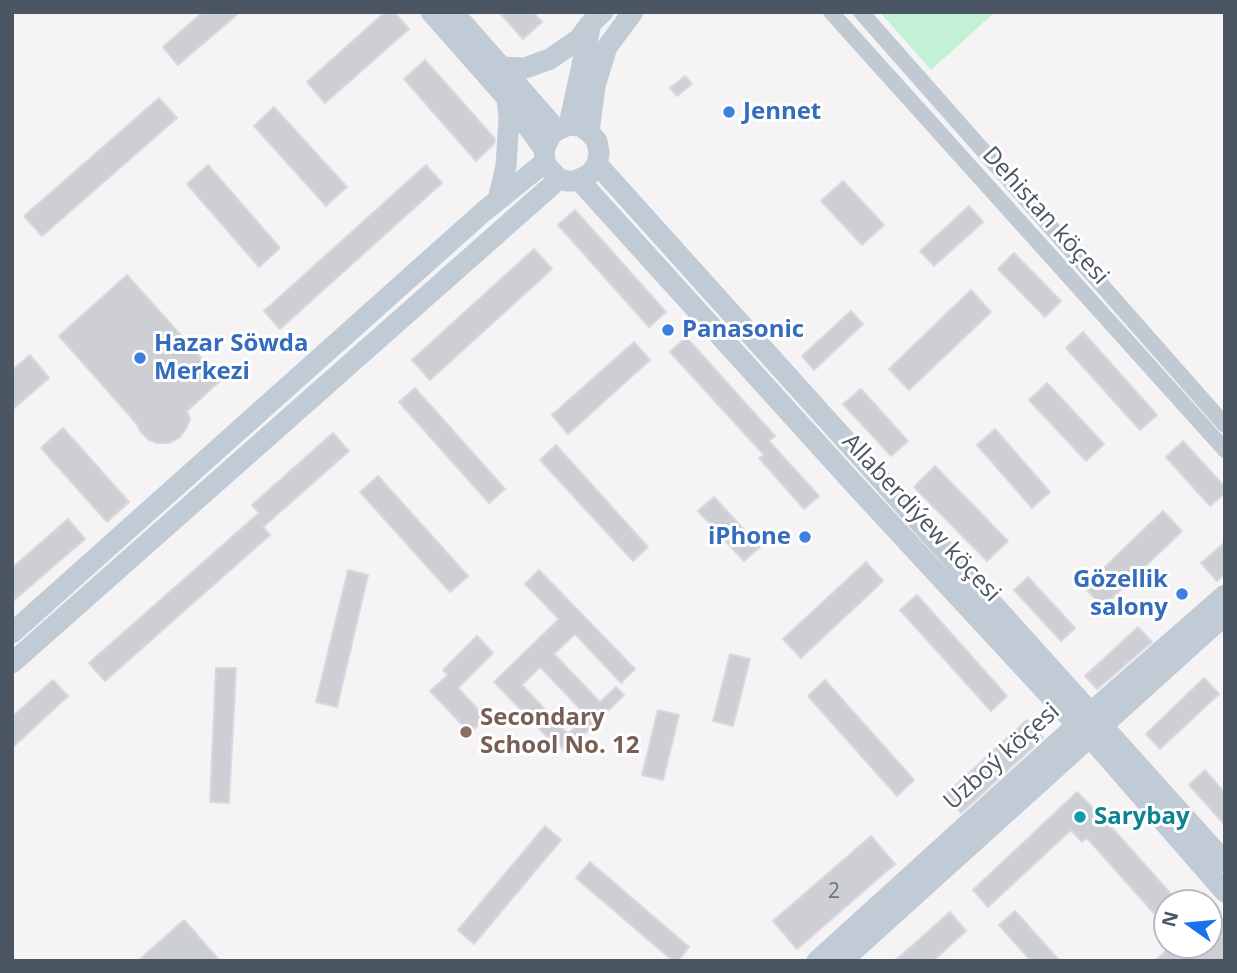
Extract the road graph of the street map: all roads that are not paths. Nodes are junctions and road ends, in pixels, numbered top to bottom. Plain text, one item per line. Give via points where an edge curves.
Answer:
1 (431, 12) edge
2 (453, 12) edge
3 (633, 12) edge
4 (831, 12) edge
5 (861, 12) edge
6 (597, 18) edge
7 (501, 66) junction
8 (507, 98) junction
9 (572, 129) junction
10 (545, 156) junction
11 (597, 164) junction
12 (569, 179) junction
13 (498, 200) junction
14 (1225, 425) edge
15 (1225, 450) edge
16 (1225, 595) edge
17 (1225, 615) edge
18 (12, 633) edge
19 (12, 663) edge
20 (1090, 725) junction
21 (1225, 862) edge
22 (1225, 892) edge
23 (817, 961) edge
24 (842, 961) edge

1 - 8 street
2 - 7 street
3 - 9 street via 607,47 595,86
4 - 15 street, Dehistan köçesi
5 - 14 street, Dehistan köçesi
6 - 7 street via 579,39 550,59 525,68
6 - 9 street
7 - 9 street
8 - 10 street
8 - 13 street via 506,166
9 - 10 street via 551,135
9 - 11 street via 597,141
10 - 12 street via 548,167
10 - 13 street
11 - 12 street via 590,174
11 - 20 street, Allaberdiýew köçesi
12 - 19 street
12 - 20 street, Allaberdiýew köçesi via 855,485
13 - 18 street
16 - 20 street, Uzboý köçesi
17 - 20 street, Uzboý köçesi
20 - 21 street, Allaberdiýew köçesi
20 - 22 street, Allaberdiýew köçesi
20 - 23 street, Uzboý köçesi
20 - 24 street, Uzboý köçesi

